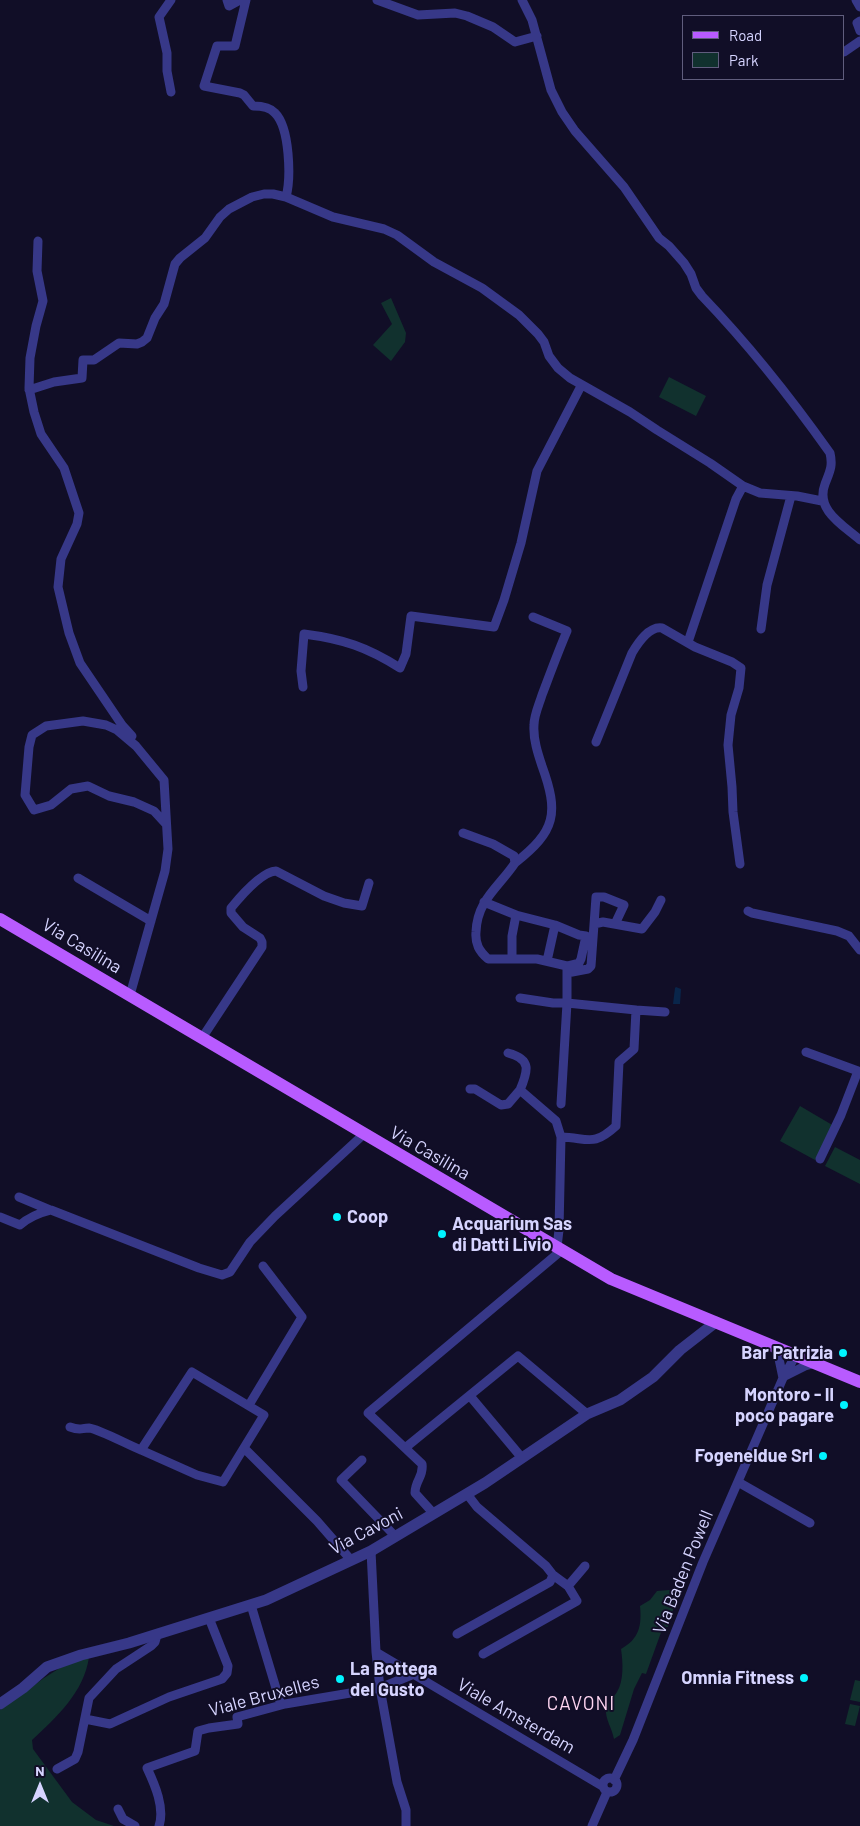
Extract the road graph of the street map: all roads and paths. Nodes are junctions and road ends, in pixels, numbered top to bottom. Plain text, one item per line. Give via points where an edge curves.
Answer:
1 (171, 0) edge
2 (227, 0) edge
3 (240, 0) edge
4 (246, 0) edge
5 (377, 0) edge
6 (522, 0) edge
7 (856, 0) edge
8 (860, 7) edge
9 (860, 21) edge
10 (860, 31) edge
11 (537, 36) junction
12 (860, 40) edge
13 (845, 51) edge
14 (171, 92) dead end
15 (286, 197) junction
16 (38, 241) dead end
17 (581, 386) junction
18 (30, 390) junction
19 (743, 486) junction
20 (791, 496) junction
21 (822, 501) junction
22 (860, 540) edge
23 (532, 617) dead end
24 (760, 630) dead end
25 (688, 642) junction
26 (303, 687) dead end
27 (596, 742) dead end
28 (140, 751) junction
29 (166, 824) junction
30 (463, 833) dead end
31 (515, 863) junction
32 (740, 864) dead end
33 (78, 878) dead end
34 (369, 883) dead end
35 (661, 900) dead end
36 (484, 902) junction
37 (748, 911) dead end
38 (516, 915) junction
39 (0, 918) edge
40 (150, 921) junction
41 (594, 924) junction
42 (615, 924) junction
43 (555, 925) junction
44 (860, 950) edge
45 (512, 959) junction
46 (547, 961) junction
47 (567, 970) junction
48 (130, 995) junction
49 (520, 998) dead end
50 (567, 1004) junction
51 (636, 1010) junction
52 (665, 1012) dead end
53 (202, 1038) junction
54 (806, 1052) dead end
55 (508, 1053) dead end
56 (859, 1070) edge
57 (470, 1089) dead end
58 (520, 1090) junction
59 (561, 1104) dead end
60 (364, 1134) junction
61 (561, 1137) junction
62 (820, 1159) dead end
63 (18, 1197) dead end
64 (51, 1210) junction
65 (0, 1216) edge
66 (559, 1249) junction
67 (263, 1266) dead end
68 (716, 1322) junction
69 (772, 1345) junction
70 (792, 1353) junction
71 (816, 1363) junction
72 (783, 1378) junction
73 (860, 1382) edge
74 (470, 1396) junction
75 (249, 1405) junction
76 (587, 1414) junction
77 (70, 1427) dead end
78 (244, 1448) junction
79 (405, 1448) junction
80 (141, 1450) junction
81 (522, 1458) junction
82 (362, 1460) dead end
83 (738, 1482) junction
84 (467, 1494) junction
85 (434, 1514) junction
86 (810, 1523) dead end
87 (395, 1536) junction
88 (371, 1550) junction
89 (352, 1560) junction
90 (585, 1566) dead end
91 (553, 1575) junction
92 (568, 1586) junction
93 (251, 1605) junction
94 (209, 1618) junction
95 (457, 1634) dead end
96 (157, 1635) junction
97 (376, 1652) junction
98 (483, 1654) dead end
99 (414, 1674) junction
100 (380, 1688) junction
101 (0, 1704) edge
102 (281, 1705) junction
103 (85, 1719) junction
104 (57, 1769) dead end
105 (605, 1789) junction
106 (118, 1809) dead end
107 (135, 1826) edge
108 (160, 1826) edge
109 (406, 1826) edge
110 (592, 1826) edge

1 - 14 street via 159,16
2 - 3 street via 229,6
4 - 15 street via 235,46 217,46 204,86 240,93 253,106 266,107 276,113 285,135 289,161
5 - 11 street via 418,15 455,13 467,16 493,27 515,42
6 - 11 street
7 - 8 street
9 - 10 street via 856,23
11 - 21 street via 551,90 576,132 610,169 659,238 684,263 702,296 770,373 830,453 833,464
12 - 13 street
15 - 17 street via 333,217 390,232 434,262 482,288 530,325 558,368
15 - 18 street via 264,194 241,202 220,217 205,238 175,264 164,304 142,342 119,343 94,360 83,360 82,378
16 - 18 street via 37,271 44,301 30,358
17 - 19 street via 630,412
17 - 26 street via 538,471 494,628 411,616 406,654 400,668 359,645 304,634
18 - 28 street via 41,434 64,468 79,513 59,572 59,589 69,633 80,663
19 - 20 street via 760,493
19 - 25 street
20 - 21 street
20 - 24 street via 767,584
21 - 22 street via 830,514
23 - 31 street via 567,631 534,724 534,738 552,803 552,815 540,838
25 - 27 street via 662,628 646,634 632,653
25 - 32 street via 741,668 728,745
28 - 29 street via 164,780
28 - 29 street via 117,730 106,725 83,721 46,726 32,735 25,794 34,810 51,806 71,789 88,786 154,811
29 - 40 street via 166,871
30 - 31 street via 494,844 514,856
31 - 36 street
33 - 40 street
34 - 53 street via 362,906 324,896 276,870 255,883 231,908 231,914 260,938 262,947
35 - 42 street via 642,929
36 - 38 street
36 - 45 street via 476,923 480,952 488,959
37 - 44 street via 837,931 849,936
38 - 43 street
38 - 45 street
39 - 48 main road, Via Casilina
40 - 48 street
41 - 42 street
41 - 42 street via 596,897 604,897 624,905
41 - 47 street via 591,966
43 - 46 street
43 - 47 street via 586,936 579,963
45 - 46 street
46 - 47 street
47 - 50 street
48 - 53 main road, Via Casilina
49 - 50 street
50 - 51 street
50 - 59 street
51 - 52 street
51 - 61 street via 634,1049 620,1062 616,1126 595,1140
53 - 60 main road, Via Casilina
54 - 56 street
55 - 58 street via 525,1060 526,1074
56 - 62 street
57 - 58 street via 501,1105 508,1104
58 - 61 street via 556,1121
60 - 64 street via 275,1216 250,1242 230,1272 222,1275
60 - 66 main road, Via Casilina
61 - 66 street
63 - 64 street
64 - 65 street via 20,1225
66 - 68 main road, Via Casilina via 611,1279
66 - 79 street via 368,1413
67 - 75 street via 302,1317
68 - 69 main road, Via Casilina
68 - 76 street, Via Cavoni via 620,1400
69 - 70 main road, Via Casilina
69 - 72 street via 778,1354
70 - 71 main road, Via Casilina
70 - 72 street, Via Baden Powell
71 - 72 street
71 - 73 main road, Via Casilina
72 - 83 street, Via Baden Powell
74 - 76 street via 518,1356
74 - 79 street
74 - 81 street
75 - 78 street via 264,1415
75 - 80 street via 192,1372
76 - 81 street, Via Cavoni
77 - 80 street via 96,1430
78 - 80 street via 223,1482 197,1475
78 - 89 street
79 - 85 street via 422,1464 416,1493
81 - 84 street, Via Cavoni
82 - 87 street via 341,1480
83 - 86 street
83 - 105 street, Via Baden Powell via 633,1740 614,1780 605,1779
84 - 85 street, Via Cavoni
84 - 91 street via 477,1507
85 - 87 street, Via Cavoni
87 - 88 street, Via Cavoni
88 - 89 street, Via Cavoni
88 - 97 street
89 - 93 street, Via Cavoni
90 - 92 street
91 - 92 street
91 - 95 street via 550,1582
92 - 98 street via 577,1601
93 - 94 street, Via Cavoni
93 - 102 street
94 - 96 street, Via Cavoni
94 - 103 street via 228,1666 222,1679 110,1724
96 - 101 street, Via Cavoni via 47,1667
96 - 103 street via 151,1646 116,1669 94,1692 87,1704
97 - 99 street, Viale Amsterdam
97 - 100 street
99 - 100 street, Viale Bruxelles
99 - 105 street, Viale Amsterdam
100 - 102 street, Viale Bruxelles
100 - 109 street via 399,1791 406,1810
102 - 108 street, Viale Bruxelles via 237,1717 238,1724 198,1732 195,1751 147,1768 157,1793
103 - 104 street via 75,1759
105 - 110 street
106 - 107 street via 123,1820

